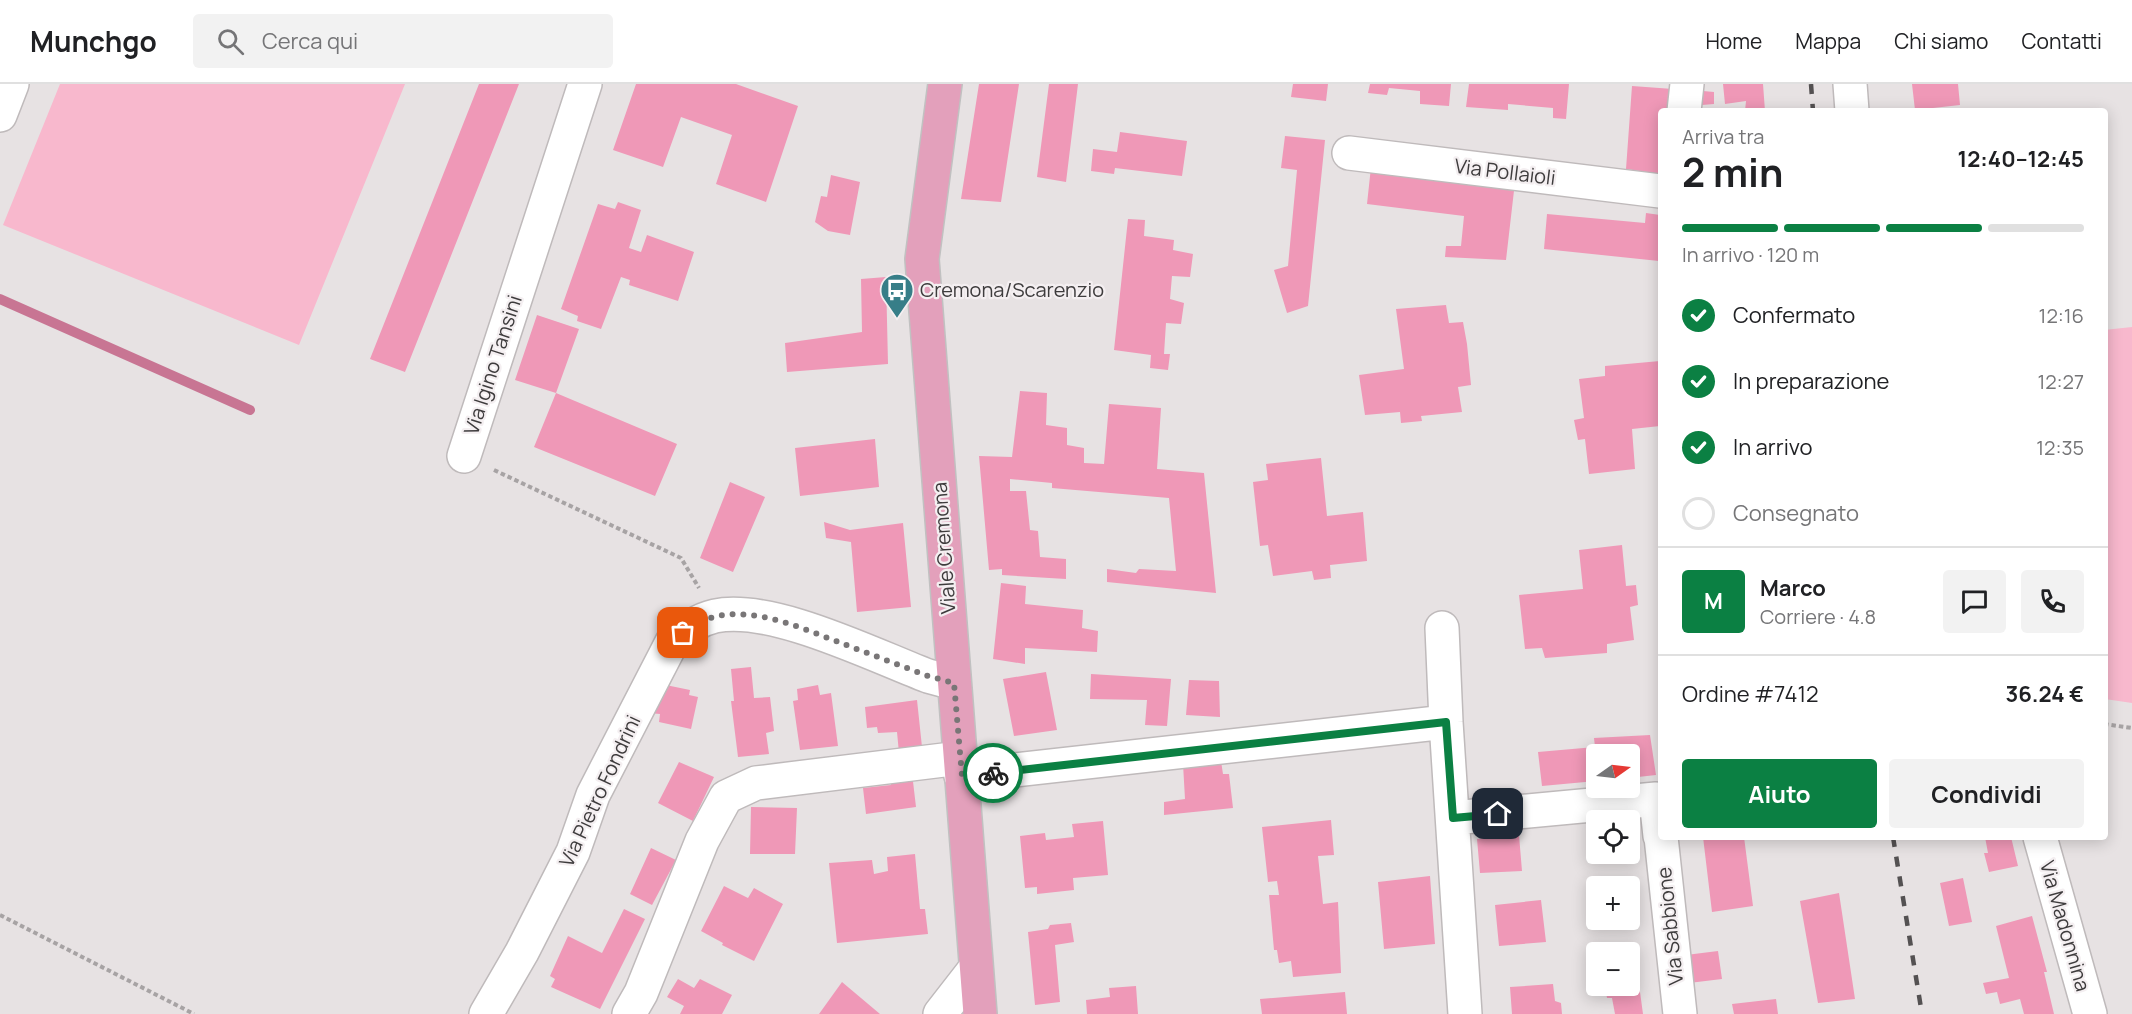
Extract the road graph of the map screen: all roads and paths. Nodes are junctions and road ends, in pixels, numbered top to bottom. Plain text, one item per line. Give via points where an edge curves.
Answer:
1 (12, 84) edge
2 (585, 84) edge
3 (945, 84) edge
4 (1688, 84) edge
5 (1850, 84) edge
6 (1684, 108) edge
7 (1852, 108) edge
8 (0, 115) edge
9 (1350, 153) dead end
10 (1658, 191) edge
11 (464, 456) joint
12 (715, 616) junction
13 (1442, 628) dead end
14 (954, 683) junction
15 (1446, 722) junction
16 (2108, 725) edge
17 (2132, 728) edge
18 (961, 767) junction
19 (1658, 814) edge
20 (1453, 818) junction
21 (1661, 840) edge
22 (2041, 840) edge
23 (0, 915) edge
24 (975, 969) junction
25 (194, 1014) edge
26 (486, 1014) edge
27 (629, 1014) edge
28 (940, 1014) edge
29 (980, 1014) edge
30 (1465, 1014) edge
31 (1680, 1014) edge
32 (2090, 1014) edge

1 - 8 street
2 - 11 street, Via Igino Tansini
3 - 14 main road, Viale Cremona via 922,259
4 - 6 street
5 - 7 street
9 - 10 street, Via Pollaioli
11 - 12 path, Via Igino Tansini via 681,558
12 - 14 street, Via Pietro Fondrini via 777,618
12 - 26 street, Via Pietro Fondrini via 694,623 672,642 593,795 573,852
13 - 15 street
14 - 18 main road, Viale Cremona
15 - 18 street
15 - 20 street
16 - 17 path
18 - 24 main road, Viale Cremona
18 - 27 street via 756,783 726,797 702,841
19 - 20 street, Via Sabbione via 1656,799
20 - 30 street
21 - 31 street, Via Sabbione
22 - 32 street, Via Madonnina
23 - 25 path
24 - 28 street
24 - 29 main road, Viale Cremona

